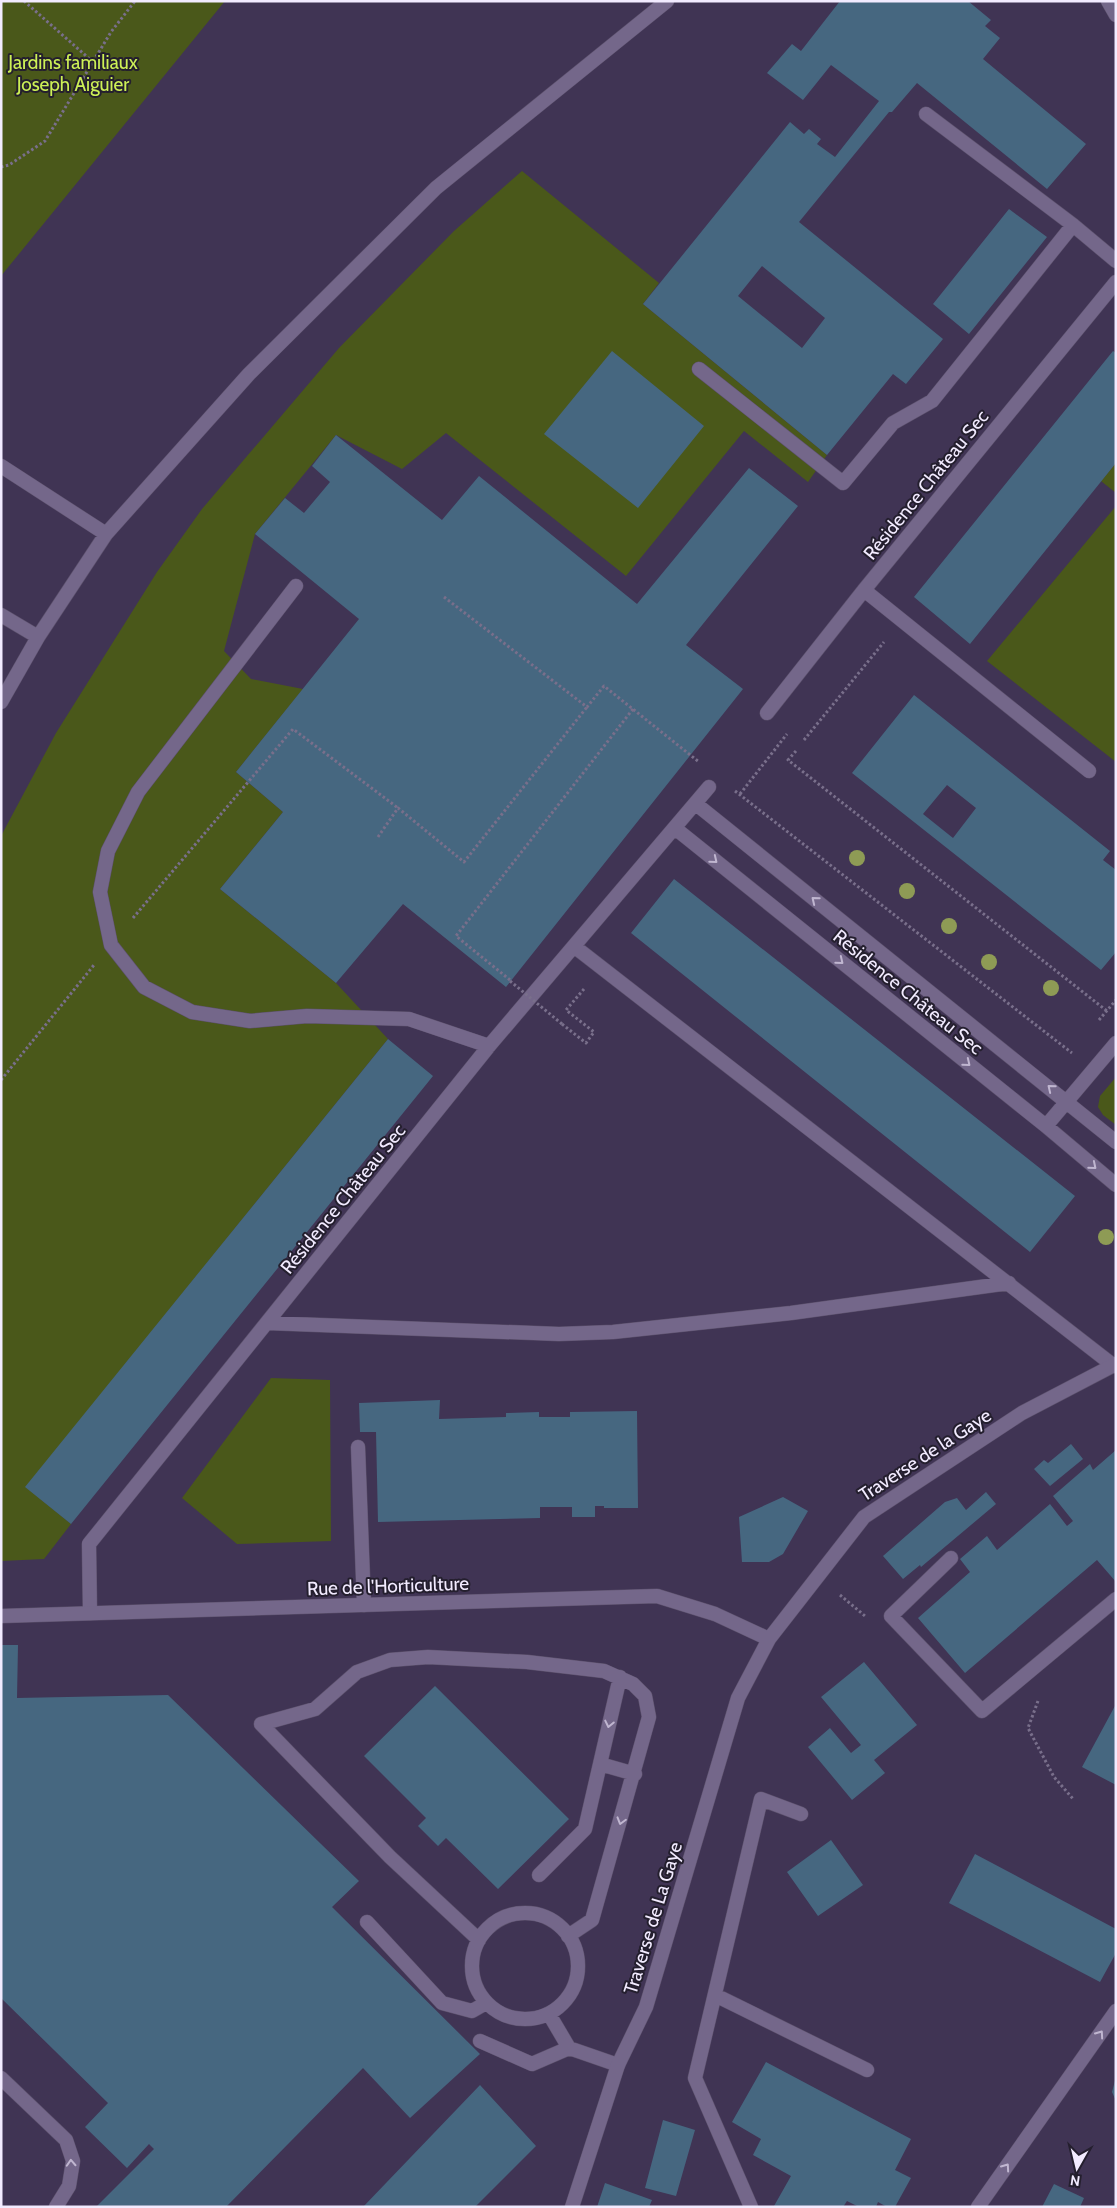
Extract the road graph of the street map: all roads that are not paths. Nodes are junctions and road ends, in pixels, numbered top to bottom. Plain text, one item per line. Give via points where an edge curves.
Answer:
1 (667, 1) edge
2 (1108, 1) edge
3 (1116, 15) edge
4 (926, 114) dead end
5 (1072, 226) junction
6 (1116, 262) edge
7 (1116, 282) edge
8 (699, 369) dead end
9 (1, 466) edge
10 (106, 534) junction
11 (296, 586) dead end
12 (864, 590) junction
13 (1, 615) edge
14 (38, 637) junction
15 (1, 702) edge
16 (767, 713) dead end
17 (1089, 771) dead end
18 (709, 787) dead end
19 (696, 804) junction
20 (676, 829) junction
21 (575, 947) junction
22 (1116, 1043) edge
23 (489, 1046) junction
24 (1067, 1101) junction
25 (1046, 1126) junction
26 (1116, 1142) edge
27 (1116, 1185) edge
28 (1009, 1283) junction
29 (267, 1324) junction
30 (1115, 1365) edge
31 (358, 1447) dead end
32 (951, 1558) dead end
33 (1116, 1599) edge
34 (364, 1605) junction
35 (90, 1613) junction
36 (1, 1616) edge
37 (769, 1638) junction
38 (620, 1677) junction
39 (600, 1764) junction
40 (635, 1774) junction
41 (801, 1814) dead end
42 (539, 1875) dead end
43 (367, 1922) dead end
44 (568, 1936) junction
45 (479, 1940) junction
46 (715, 1995) junction
47 (486, 2002) junction
48 (1116, 2012) edge
49 (549, 2014) junction
50 (480, 2041) dead end
51 (569, 2048) junction
52 (618, 2065) junction
53 (867, 2070) dead end
54 (1, 2078) edge
55 (56, 2207) edge
56 (572, 2207) edge
57 (751, 2207) edge
58 (978, 2207) edge

1 - 10 street via 436,188 249,374
2 - 3 street
4 - 5 street
5 - 6 street
5 - 8 street via 932,402 893,423 843,483
7 - 12 street, Résidence Château Sec
9 - 10 street
10 - 14 street
11 - 23 street via 138,792 108,851 100,892 111,945 144,987 192,1012 250,1021 307,1016 409,1019
12 - 16 street, Résidence Château Sec
12 - 17 street
13 - 14 street
14 - 15 street
18 - 19 street, Résidence Château Sec
19 - 20 street, Résidence Château Sec
24 -> 19 street, Résidence Château Sec
20 - 21 street, Résidence Château Sec
20 -> 25 street, Résidence Château Sec
21 - 23 street, Résidence Château Sec
21 - 28 street
22 - 24 street
23 - 29 street, Résidence Château Sec
24 - 25 street
24 - 26 street, Résidence Château Sec
25 -> 27 street, Résidence Château Sec
28 - 29 street via 791,1313 613,1332 540,1333
28 - 30 street
29 - 35 street, Résidence Château Sec via 89,1544
30 - 37 street, Traverse de la Gaye via 1022,1413 864,1516
31 - 34 street
32 - 33 street via 891,1616 982,1711
34 - 35 street, Rue de l'Horticulture
34 - 37 street, Rue de l'Horticulture via 657,1596 715,1614
35 - 36 street, Rue de l'Horticulture
37 - 52 street, Traverse de La Gaye via 738,1698 646,2007
38 -> 39 street
38 - 40 street via 645,1696 649,1717
38 - 45 street via 604,1671 527,1662 448,1658 390,1660 357,1672 315,1710 261,1724 390,1857
39 - 40 street
39 - 42 street via 585,1829
40 -> 44 street via 592,1920
41 - 46 street via 761,1799
43 - 47 street via 442,2003 472,2011
44 - 45 street via 555,1923 538,1916 520,1914 504,1918
44 - 49 street via 576,1952 578,1970 568,1996
45 - 47 street via 473,1956 472,1973
46 - 53 street
46 - 57 street via 695,2078
47 - 49 street via 500,2013 516,2019
58 -> 48 street
49 - 51 street
50 - 51 street via 532,2064
51 - 52 street
52 - 56 street, Traverse de La Gaye
55 -> 54 street via 71,2178 73,2161 66,2140

